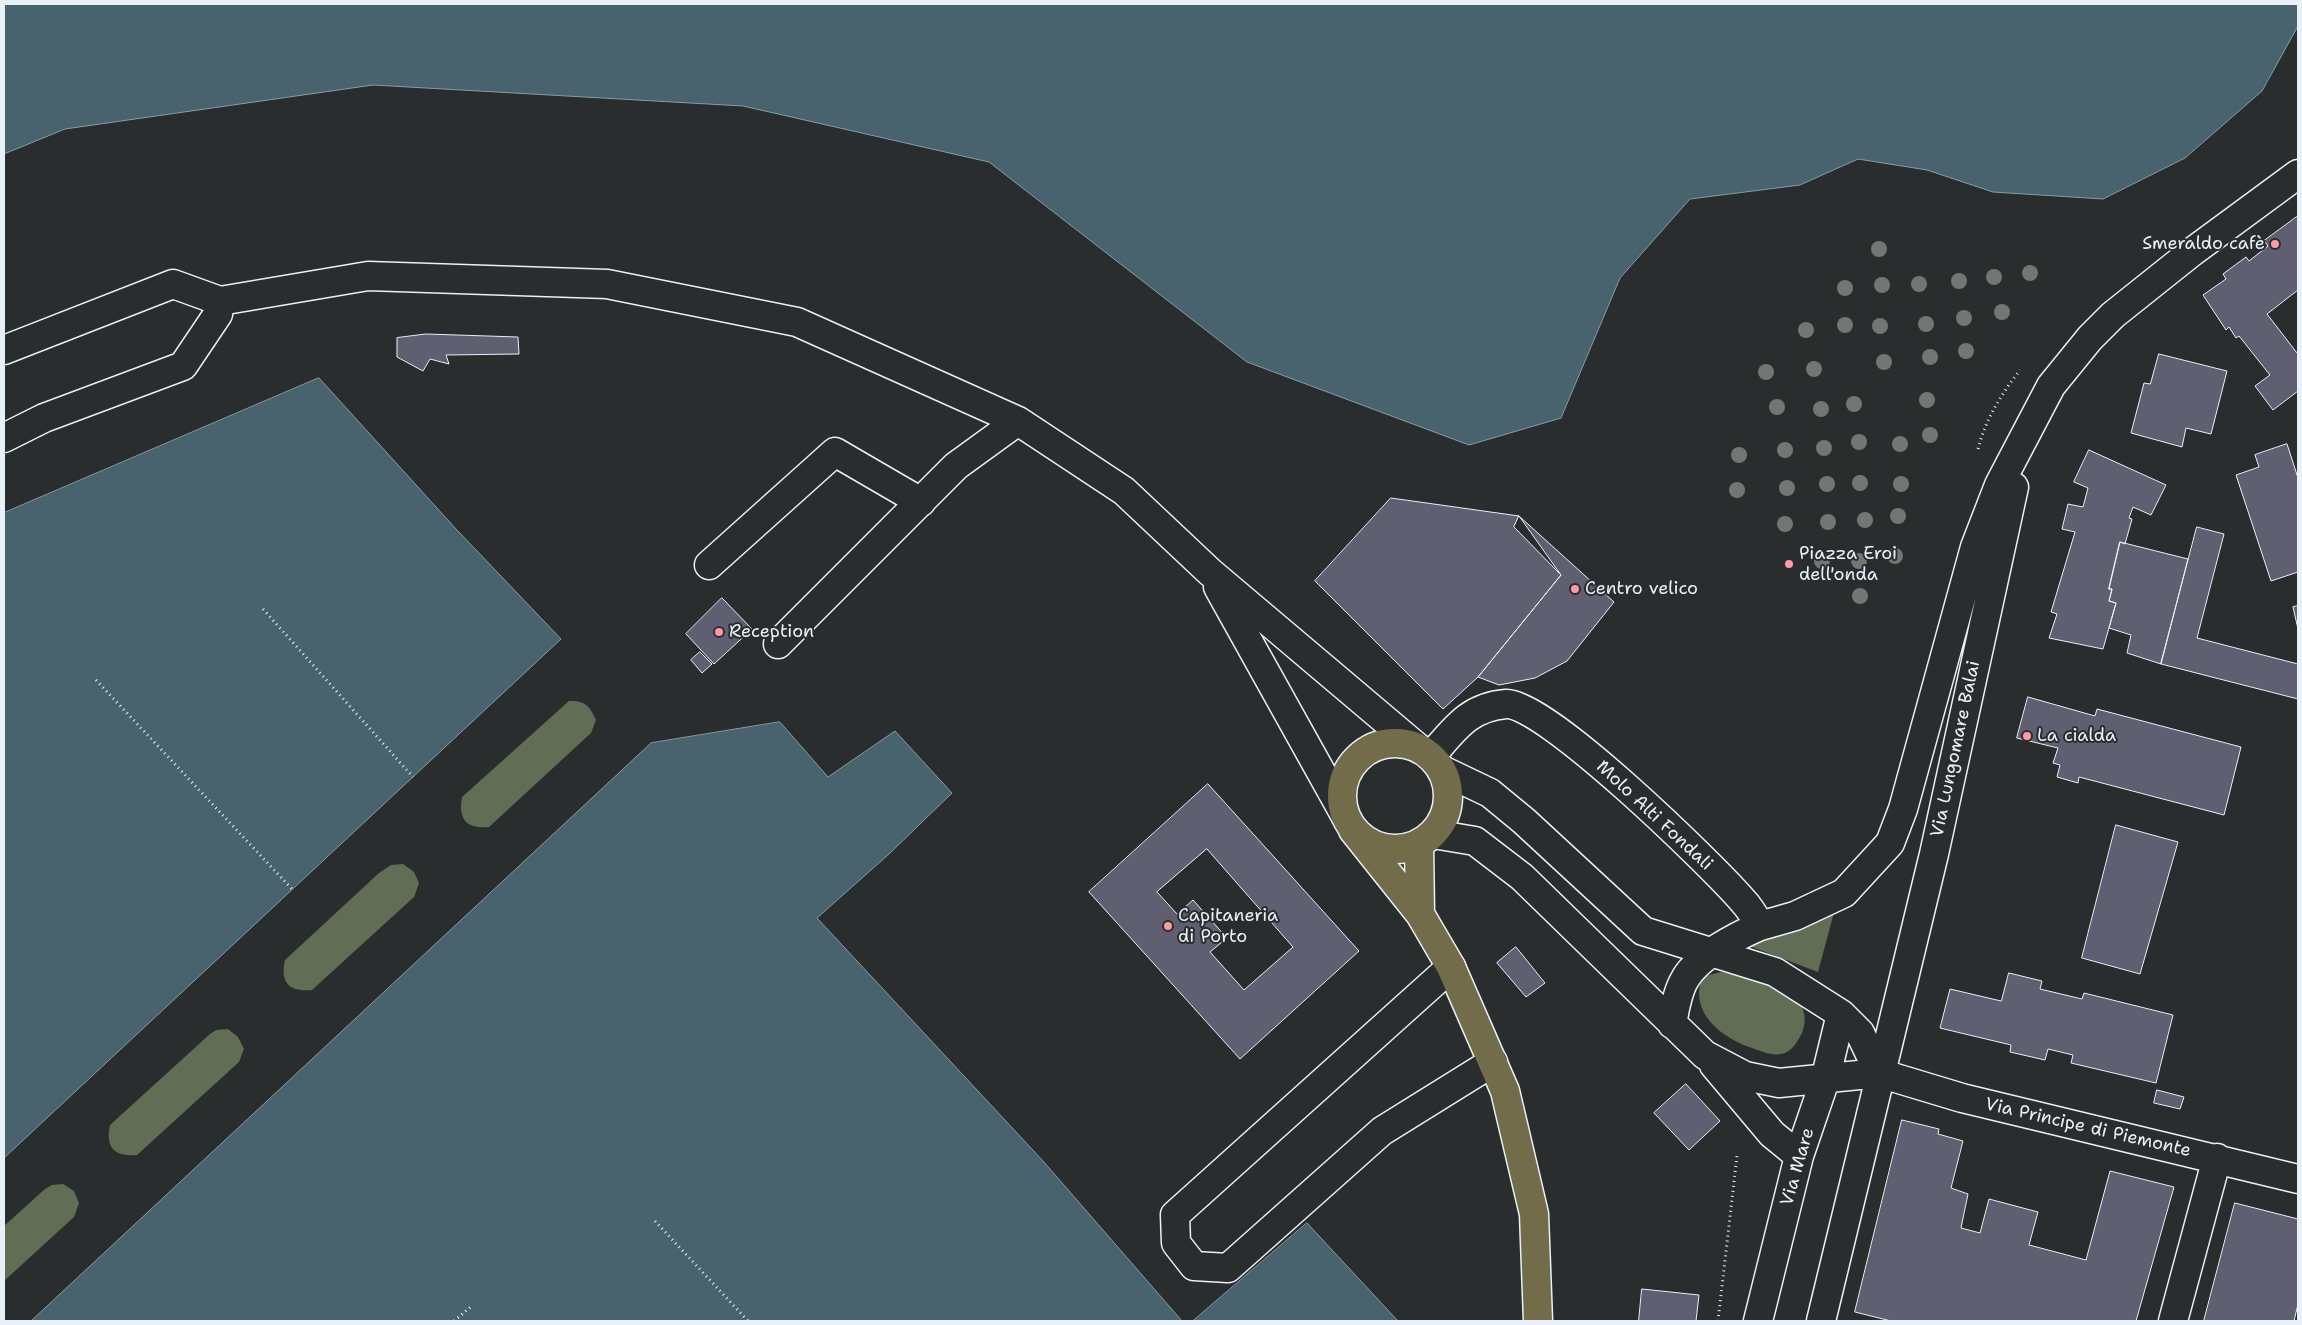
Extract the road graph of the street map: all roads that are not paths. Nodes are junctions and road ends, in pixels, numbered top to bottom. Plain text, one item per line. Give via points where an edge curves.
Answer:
1 (2298, 174) edge
2 (220, 301) junction
3 (4, 350) edge
4 (1018, 421) junction
5 (2031, 425) junction
6 (4, 438) edge
7 (921, 502) junction
8 (708, 565) dead end
9 (1210, 572) junction
10 (778, 644) dead end
11 (1430, 758) junction
12 (1349, 822) junction
13 (1426, 839) junction
14 (1420, 914) junction
15 (1760, 926) junction
16 (1712, 953) junction
17 (1451, 967) junction
18 (1841, 1014) junction
19 (1672, 1024) junction
20 (1705, 1055) junction
21 (1493, 1062) junction
22 (1879, 1073) junction
23 (1825, 1080) junction
24 (1799, 1156) junction
25 (2217, 1158) junction
26 (2298, 1179) edge
27 (1538, 1321) edge
28 (1758, 1321) edge
29 (1821, 1321) edge
30 (2173, 1321) edge

1 - 5 street, Via Lungomare Balai via 2113,315 2051,386
2 - 3 street via 173,284
2 - 4 street via 368,276 607,284 797,322
2 - 6 street via 218,314 183,366 44,418
4 - 7 street via 956,466
4 - 9 street via 1124,491
5 - 15 street, Via Lungomare Balai via 1999,485 1975,547 1903,808 1890,842 1844,893 1795,916
5 - 22 street, Via Lungomare Balai via 2007,514 1934,854
7 - 8 street via 835,452
7 - 10 street
9 - 11 street
9 - 12 street
11 - 12 main road via 1399,742 1382,744 1366,751 1352,763 1344,779 1341,797
11 - 13 main road via 1448,787 1448,804 1442,820
11 - 15 street, Molo Alti Fondali via 1464,718 1483,709 1508,704 1529,711 1555,728 1684,838 1744,901
11 - 16 street via 1490,793 1643,931
12 - 13 main road via 1367,842 1384,849 1401,849
12 - 14 main road
13 - 14 main road
13 - 19 street via 1475,840 1522,877
14 - 17 main road
15 - 16 street via 1734,937
16 - 18 street via 1775,972
16 - 19 street via 1685,978 1676,1000
17 - 21 main road
17 - 21 street via 1241,1142 1175,1215 1176,1243 1194,1266 1228,1268 1382,1131
18 - 22 street via 1860,1033
18 - 23 street, Via Mare
19 - 20 street
20 - 23 street via 1746,1076 1779,1083
20 - 24 street via 1772,1134
21 - 27 main road via 1505,1091 1534,1214
22 - 23 street
22 - 25 street, Via Principe di Piemonte via 1962,1098
22 - 29 street via 1862,1157
23 - 24 street, Via Mare
24 - 28 street, Via Mare
25 - 26 street, Via Principe di Piemonte
25 - 30 street

